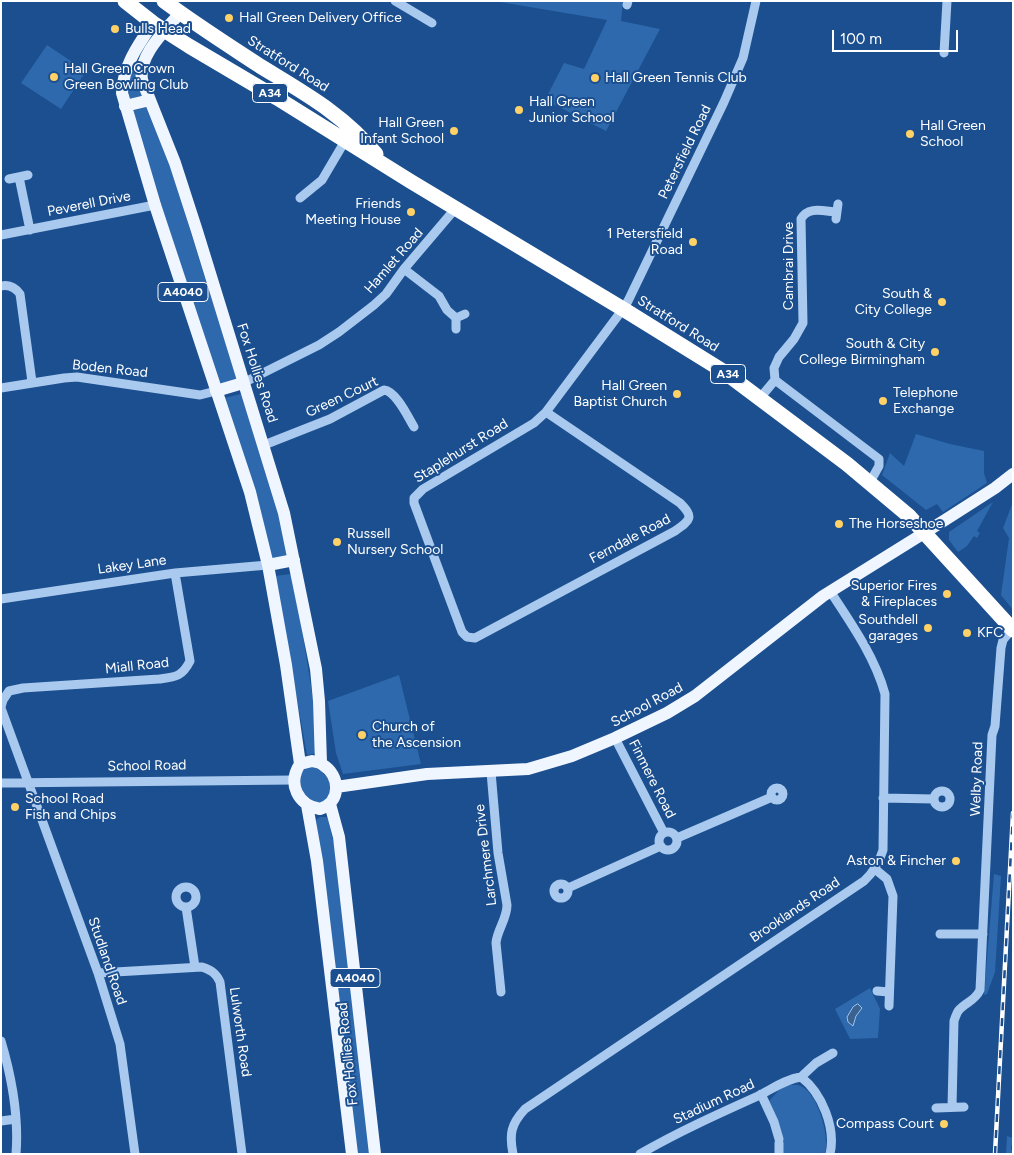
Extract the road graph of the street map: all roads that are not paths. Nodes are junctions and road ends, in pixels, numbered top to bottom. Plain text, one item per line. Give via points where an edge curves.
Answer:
1 (125, 1) edge
2 (164, 1) edge
3 (395, 1) edge
4 (756, 1) edge
5 (947, 1) edge
6 (180, 13) junction
7 (432, 23) dead end
8 (159, 27) junction
9 (944, 53) dead end
10 (150, 100) junction
11 (125, 106) junction
12 (348, 134) junction
13 (9, 179) dead end
14 (300, 198) dead end
15 (155, 205) junction
16 (455, 209) junction
17 (837, 212) dead end
18 (30, 230) junction
19 (1, 235) edge
20 (404, 270) junction
21 (1, 286) edge
22 (623, 309) junction
23 (456, 329) dead end
24 (775, 380) junction
25 (32, 382) junction
26 (243, 383) junction
27 (1, 388) edge
28 (216, 391) junction
29 (760, 398) junction
30 (546, 412) junction
31 (414, 427) dead end
32 (264, 445) junction
33 (1013, 474) edge
34 (870, 482) junction
35 (925, 532) junction
36 (294, 560) junction
37 (268, 565) junction
38 (174, 573) junction
39 (830, 591) junction
40 (1, 599) edge
41 (1012, 630) edge
42 (474, 638) joint
43 (1, 708) edge
44 (615, 738) junction
45 (321, 763) junction
46 (300, 764) junction
47 (491, 772) junction
48 (294, 780) junction
49 (29, 782) junction
50 (1, 783) edge
51 (336, 787) junction
52 (772, 798) dead end
53 (883, 798) junction
54 (934, 799) dead end
55 (330, 804) junction
56 (307, 805) junction
57 (664, 833) junction
58 (677, 838) junction
59 (661, 846) junction
60 (875, 869) junction
61 (568, 888) dead end
62 (186, 907) dead end
63 (940, 934) dead end
64 (983, 934) junction
65 (195, 967) junction
66 (98, 972) junction
67 (878, 991) dead end
68 (501, 992) dead end
69 (889, 992) junction
70 (889, 1006) dead end
71 (1, 1042) edge
72 (833, 1054) dead end
73 (801, 1077) junction
74 (761, 1094) junction
75 (952, 1107) junction
76 (964, 1107) dead end
77 (936, 1108) dead end
78 (16, 1119) junction
79 (1, 1122) edge
80 (16, 1154) edge
81 (135, 1154) edge
82 (242, 1154) edge
83 (352, 1154) edge
84 (375, 1154) edge
85 (513, 1154) edge
86 (640, 1154) edge
87 (779, 1154) edge
88 (830, 1154) edge

1 - 8 highway, Stratford Road / A34
2 - 6 highway, Stratford Road / A34
3 - 7 street
4 - 22 street, Petersfield Road via 743,58
5 - 9 street
6 - 8 main road, Fox Hollies Road / A4040
6 - 12 highway, Stratford Road / A34 via 332,111
8 - 10 main road, Fox Hollies Road / A4040 via 141,72
8 - 11 main road, Fox Hollies Road / A4040 via 128,63 122,93
8 - 12 highway, Stratford Road / A34 via 277,98
10 - 11 main road
10 - 26 main road, Fox Hollies Road / A4040 via 194,222
11 - 15 main road, Fox Hollies Road / A4040
12 - 14 street via 322,180
12 - 16 highway, Stratford Road / A34 via 385,165
13 - 18 street via 24,176
15 - 18 street, Peverell Drive
15 - 28 main road, Fox Hollies Road / A4040
16 - 20 street, Hamlet Road
16 - 22 highway, Stratford Road / A34
17 - 24 street, Cambrai Drive via 809,210 801,219 803,323 776,362
18 - 19 street, Peverell Drive
20 - 23 street via 439,296 448,310 460,316
20 - 26 street, Hamlet Road via 374,306 339,332
21 - 25 street via 12,286 20,294
22 - 29 highway, Stratford Road / A34
22 - 30 street, Staplehurst Road
24 - 29 street, Cambrai Drive
24 - 34 street via 879,458 879,466
25 - 27 street, Boden Road
25 - 28 street, Boden Road via 78,377 200,395
26 - 28 main road
26 - 32 main road, Fox Hollies Road / A4040
28 - 37 main road, Fox Hollies Road / A4040 via 250,492
29 - 34 highway, Stratford Road / A34
30 - 42 street, Staplehurst Road via 534,423 422,489 414,498 462,632
30 - 42 street, Ferndale Road via 680,503 690,518 676,531
31 - 32 street, Green Court via 394,395 384,390 330,419
32 - 36 main road, Fox Hollies Road / A4040
33 - 35 main road, School Road
34 - 35 highway, Stratford Road / A34
35 - 39 main road, School Road
35 - 41 highway, Stratford Road / A34
36 - 37 main road
36 - 45 main road, Fox Hollies Road / A4040 via 316,669
37 - 38 street, Lakey Lane
37 - 46 main road, Fox Hollies Road / A4040
38 - 40 street, Lakey Lane
38 - 43 street, Miall Road via 190,661 185,671 159,679 23,688 9,692
39 - 44 main road, School Road via 696,696
39 - 53 street, Brooklands Road via 880,676 885,694
41 - 64 street, Welby Road via 1006,635 1001,648 992,735
43 - 49 street, Miall Road
44 - 47 main road, School Road via 528,770
44 - 57 street, Finmere Road
45 - 46 main road
45 - 51 main road via 332,774
46 - 48 main road
47 - 51 main road, School Road via 426,774
47 - 68 street, Larchmere Drive via 507,912 496,943
48 - 49 street, School Road
48 - 56 main road via 297,792
49 - 50 street, School Road
49 - 66 street, Studland Road
51 - 55 main road
52 - 58 street
53 - 54 street
53 - 60 street, Brooklands Road via 883,850
55 - 56 main road via 320,809
55 - 84 main road, Fox Hollies Road / A4040 via 339,837
56 - 83 main road, Fox Hollies Road / A4040 via 317,861
57 - 58 street via 672,832
57 - 59 street via 660,837
58 - 59 street via 672,849 666,850
59 - 61 street
60 - 69 street via 887,879 892,896
60 - 85 street, Brooklands Road via 856,886 524,1109 511,1132
62 - 65 street
63 - 64 street
64 - 75 street, Welby Road via 980,990 973,1001 959,1010 954,1021
65 - 66 street, Lulworth Road
65 - 82 street, Lulworth Road via 214,972 220,982
66 - 81 street, Studland Road via 120,1044
67 - 69 street
69 - 70 street
71 - 78 street via 8,1064
72 - 73 street, Stadium Road via 816,1063
73 - 74 street, Stadium Road
73 - 88 street via 809,1083 830,1123
74 - 86 street, Stadium Road
74 - 87 street via 774,1122
75 - 76 street
75 - 77 street
78 - 79 street
78 - 80 street

